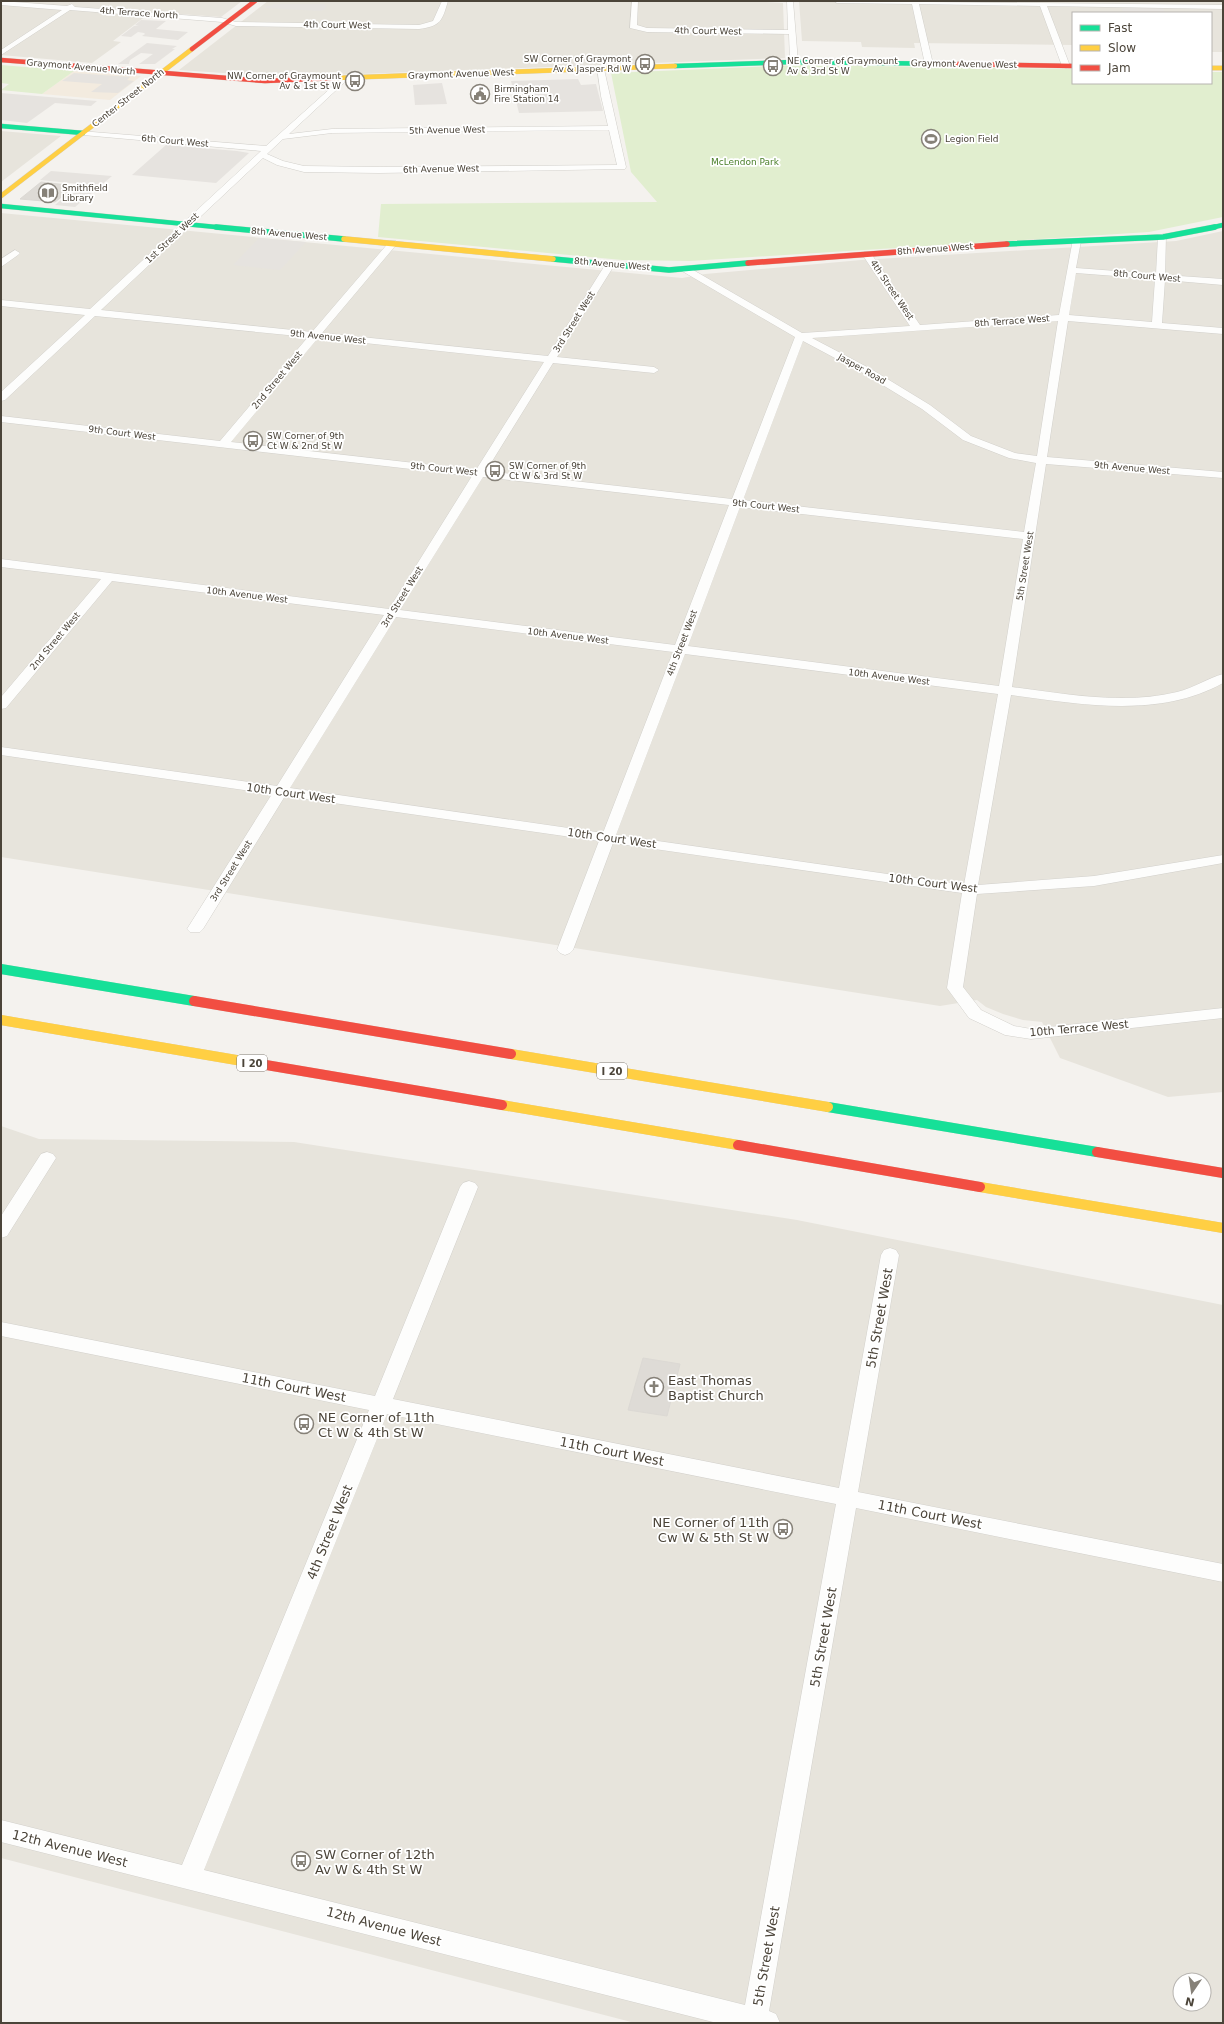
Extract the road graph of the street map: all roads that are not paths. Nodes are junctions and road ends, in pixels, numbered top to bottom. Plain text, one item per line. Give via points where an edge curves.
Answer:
1 (80, 1) edge
2 (255, 1) edge
3 (445, 1) edge
4 (635, 1) edge
5 (790, 1) edge
6 (837, 1) edge
7 (916, 2) edge
8 (1, 3) edge
9 (1080, 3) edge
10 (1042, 4) junction
11 (1169, 6) junction
12 (1223, 7) edge
13 (69, 8) junction
14 (1172, 12) edge
15 (228, 22) junction
16 (792, 32) junction
17 (1, 53) edge
18 (1, 60) edge
19 (794, 62) junction
20 (929, 64) junction
21 (1069, 66) edge
22 (1212, 68) edge
23 (1223, 68) edge
24 (600, 69) junction
25 (160, 73) junction
26 (343, 79) junction
27 (1, 126) edge
28 (612, 128) junction
29 (83, 133) junction
30 (282, 137) junction
31 (264, 152) junction
32 (1, 196) edge
33 (1, 206) edge
34 (187, 224) junction
35 (1223, 224) edge
36 (1163, 237) junction
37 (1076, 241) junction
38 (393, 244) junction
39 (15, 253) dead end
40 (867, 254) junction
41 (1, 264) edge
42 (610, 264) junction
43 (685, 269) junction
44 (1071, 270) junction
45 (1160, 277) junction
46 (1223, 282) edge
47 (1, 303) edge
48 (92, 313) junction
49 (1064, 318) junction
50 (1157, 326) junction
51 (916, 327) junction
52 (1223, 331) edge
53 (315, 335) junction
54 (800, 336) junction
55 (551, 359) junction
56 (654, 370) dead end
57 (1, 398) edge
58 (1, 419) edge
59 (223, 444) junction
60 (1042, 460) junction
61 (480, 473) junction
62 (1223, 475) edge
63 (736, 503) junction
64 (1030, 536) junction
65 (1, 563) edge
66 (109, 577) junction
67 (392, 613) junction
68 (680, 650) junction
69 (1223, 678) edge
70 (1005, 692) junction
71 (1, 705) edge
72 (1, 751) edge
73 (281, 791) junction
74 (608, 838) junction
75 (1223, 859) edge
76 (970, 890) junction
77 (195, 929) dead end
78 (565, 950) dead end
79 (1, 969) edge
80 (1223, 1012) edge
81 (1, 1020) edge
82 (47, 1158) dead end
83 (1223, 1173) edge
84 (469, 1186) dead end
85 (1223, 1229) edge
86 (1, 1231) edge
87 (890, 1255) dead end
88 (1, 1329) edge
89 (381, 1405) junction
90 (847, 1498) junction
91 (1223, 1573) edge
92 (1, 1831) edge
93 (189, 1878) junction
94 (761, 2022) edge

1 - 13 street
2 - 15 main road, Center Street North
3 - 15 street, 4th Court West via 436,22 433,25 419,27
4 - 16 street, 4th Court West via 634,26 647,30
5 - 16 street
6 - 7 street
7 - 10 street
7 - 20 street
8 - 13 street, 4th Terrace North
9 - 10 street
9 - 11 street
10 - 21 street
11 - 12 street
11 - 14 street
13 - 15 street, 4th Terrace North
13 - 17 street
15 - 25 main road, Center Street North
16 - 19 street
18 - 25 main road, Graymont Avenue North
19 - 20 main road, Graymont Avenue West
19 - 24 main road, Graymont Avenue West
20 - 21 main road, Graymont Avenue West
22 - 23 main road
24 - 26 main road, Graymont Avenue West
24 - 28 street
25 - 26 main road, Graymont Avenue West via 265,81
25 - 29 main road, Center Street North
26 - 30 street, 1st Street West
27 - 29 main road
28 - 30 street, 5th Avenue West via 332,131
28 - 31 street, 6th Avenue West via 622,166 304,169 280,164
29 - 31 street, 6th Court West
29 - 32 main road, Center Street North
30 - 31 street, 1st Street West
31 - 34 street, 1st Street West
33 - 34 main road, 8th Avenue West
34 - 38 main road, 8th Avenue West
34 - 48 street, 1st Street West
35 - 36 main road, 8th Avenue West
36 - 37 main road, 8th Avenue West
36 - 45 street
37 - 40 main road, 8th Avenue West
37 - 44 street, 5th Street West
38 - 42 main road, 8th Avenue West
38 - 53 street, 2nd Street West
39 - 41 street
40 - 43 main road, 8th Avenue West
40 - 51 street, 4th Street West
42 - 43 main road, 8th Avenue West
42 - 55 street, 3rd Street West
43 - 54 street, Jasper Road
44 - 45 street, 8th Court West
44 - 49 street, 5th Street West
45 - 46 street, 8th Court West
45 - 50 street
47 - 48 street, 9th Avenue West
48 - 53 street, 9th Avenue West
48 - 57 street, 1st Street West
49 - 50 street, 8th Terrace West
49 - 51 street, 8th Terrace West
49 - 60 street, 5th Street West
50 - 52 street, 8th Terrace West
51 - 54 street, 8th Terrace West
53 - 55 street, 9th Avenue West
53 - 59 street, 2nd Street West
54 - 60 street, Jasper Road via 868,371 926,407 967,438 1013,456
54 - 63 street, 4th Street West
55 - 56 street, 9th Avenue West
55 - 61 street, 3rd Street West
58 - 59 street, 9th Court West
59 - 61 street, 9th Court West
60 - 62 street, 9th Avenue West
60 - 64 street, 5th Street West
61 - 63 street, 9th Court West
61 - 67 street, 3rd Street West
63 - 64 street, 9th Court West
63 - 68 street, 4th Street West
64 - 70 street, 5th Street West
65 - 66 street, 10th Avenue West
66 - 67 street, 10th Avenue West
66 - 71 street, 2nd Street West
67 - 68 street, 10th Avenue West
67 - 73 street, 3rd Street West
68 - 70 street, 10th Avenue West
68 - 74 street, 4th Street West
69 - 70 street, 10th Avenue West via 1210,687 1192,694 1136,702 1096,702
70 - 76 street, 5th Street West
72 - 73 street, 10th Court West
73 - 74 street, 10th Court West
73 - 77 street, 3rd Street West
74 - 76 street, 10th Court West
74 - 78 street, 4th Street West
75 - 76 street, 10th Court West via 1094,881
76 - 80 street, 10th Terrace West via 955,988 975,1014 1011,1031 1031,1034
79 - 83 main road, I 20
81 - 85 main road, I 20
82 - 86 street
84 - 89 street, 4th Street West
87 - 90 street, 5th Street West
88 - 89 street, 11th Court West
89 - 90 street, 11th Court West
89 - 93 street, 4th Street West
90 - 91 street, 11th Court West
90 - 94 street, 5th Street West
92 - 93 street, 12th Avenue West
93 - 94 street, 12th Avenue West

